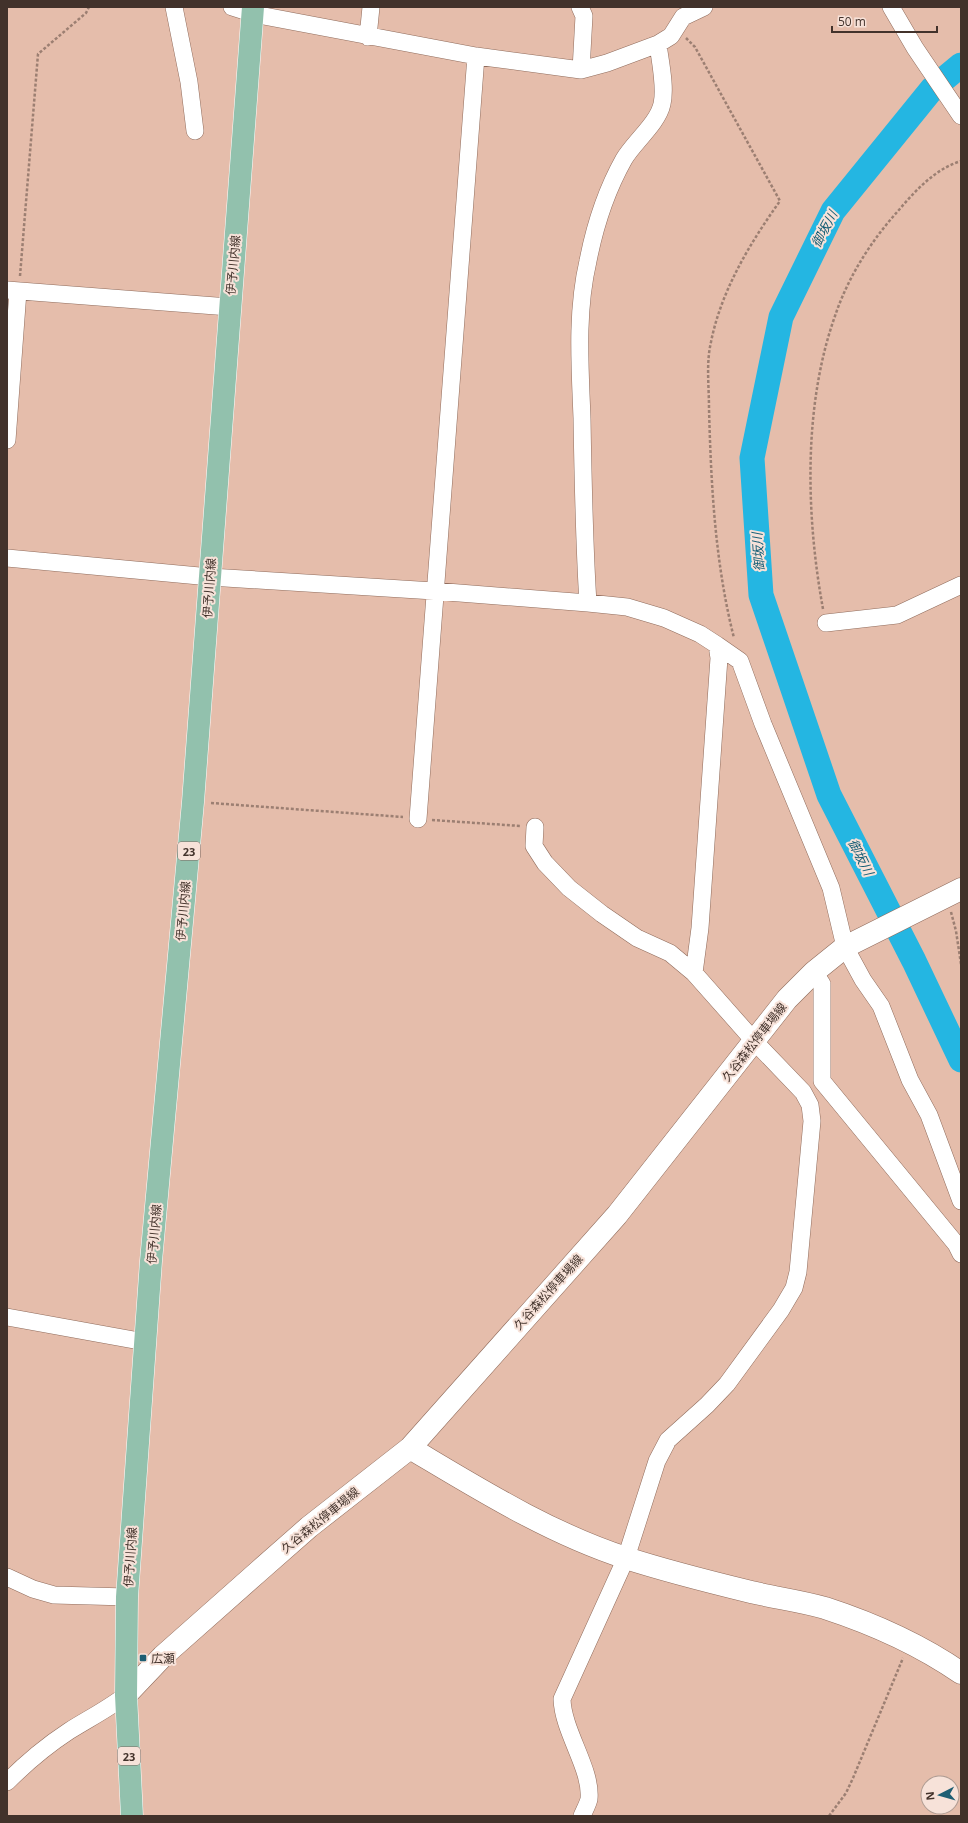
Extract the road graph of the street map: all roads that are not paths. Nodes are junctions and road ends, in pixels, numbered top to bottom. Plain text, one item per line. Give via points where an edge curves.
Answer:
1 (174, 7) edge
2 (232, 7) edge
3 (371, 7) edge
4 (580, 7) edge
5 (704, 7) edge
6 (891, 7) edge
7 (253, 10) edge
8 (679, 17) edge
9 (368, 36) junction
10 (658, 44) junction
11 (476, 56) junction
12 (580, 70) junction
13 (961, 116) edge
14 (195, 132) dead end
15 (13, 290) edge
16 (229, 307) junction
17 (7, 440) edge
18 (7, 558) edge
19 (210, 577) junction
20 (961, 585) edge
21 (434, 591) junction
22 (588, 603) junction
23 (826, 623) road end
24 (717, 645) junction
25 (418, 818) road end
26 (535, 827) road end
27 (948, 896) edge
28 (850, 945) junction
29 (814, 972) junction
30 (694, 973) junction
31 (755, 1042) junction
32 (961, 1201) edge
33 (961, 1254) edge
34 (7, 1317) edge
35 (145, 1342) junction
36 (410, 1448) junction
37 (626, 1558) junction
38 (7, 1577) edge
39 (127, 1597) junction
40 (961, 1674) edge
41 (126, 1695) junction
42 (7, 1782) edge
43 (132, 1816) edge
44 (582, 1816) edge

1 - 14 street via 189,82
2 - 7 street
3 - 9 street
4 - 12 street via 584,16
5 - 8 street
6 - 13 street
7 - 9 street
7 - 16 main road, 伊予川内線 / 23
8 - 10 street via 671,36
9 - 11 street
10 - 12 street
10 - 22 street via 662,105 657,116 625,157 602,205 587,262 583,292 580,346
11 - 12 street
11 - 21 street
15 - 16 street
15 - 17 street
16 - 19 main road, 伊予川内線 / 23
18 - 19 street
19 - 21 street
19 - 35 main road, 伊予川内線 / 23 via 193,802
20 - 23 street via 897,615
21 - 22 street
21 - 25 street
22 - 24 street via 627,607 664,618 700,634
24 - 28 street via 740,661 763,724 831,888
24 - 30 street via 719,658 700,928
26 - 30 street via 534,846 545,863 569,888 637,938 670,953
27 - 28 main road, 久谷森松停車場線
28 - 29 main road, 久谷森松停車場線
28 - 32 street via 863,980 881,1006 910,1080 929,1115
29 - 31 main road, 久谷森松停車場線 via 788,999
29 - 33 street via 822,984 822,1081 956,1244
30 - 31 street
31 - 36 main road, 久谷森松停車場線 via 617,1215
31 - 37 street via 803,1092 810,1105 812,1121 795,1283 781,1310 727,1384 668,1440 657,1462
34 - 35 street
35 - 39 main road, 伊予川内線 / 23
36 - 37 main road via 510,1507 580,1541
36 - 41 main road, 久谷森松停車場線 via 309,1527 163,1656
37 - 40 main road via 855,1618 910,1642
37 - 44 street via 562,1698 563,1712 588,1782 589,1800
38 - 39 street via 54,1595
39 - 41 main road, 伊予川内線 / 23
41 - 42 street via 38,1753
41 - 43 main road, 伊予川内線 / 23

